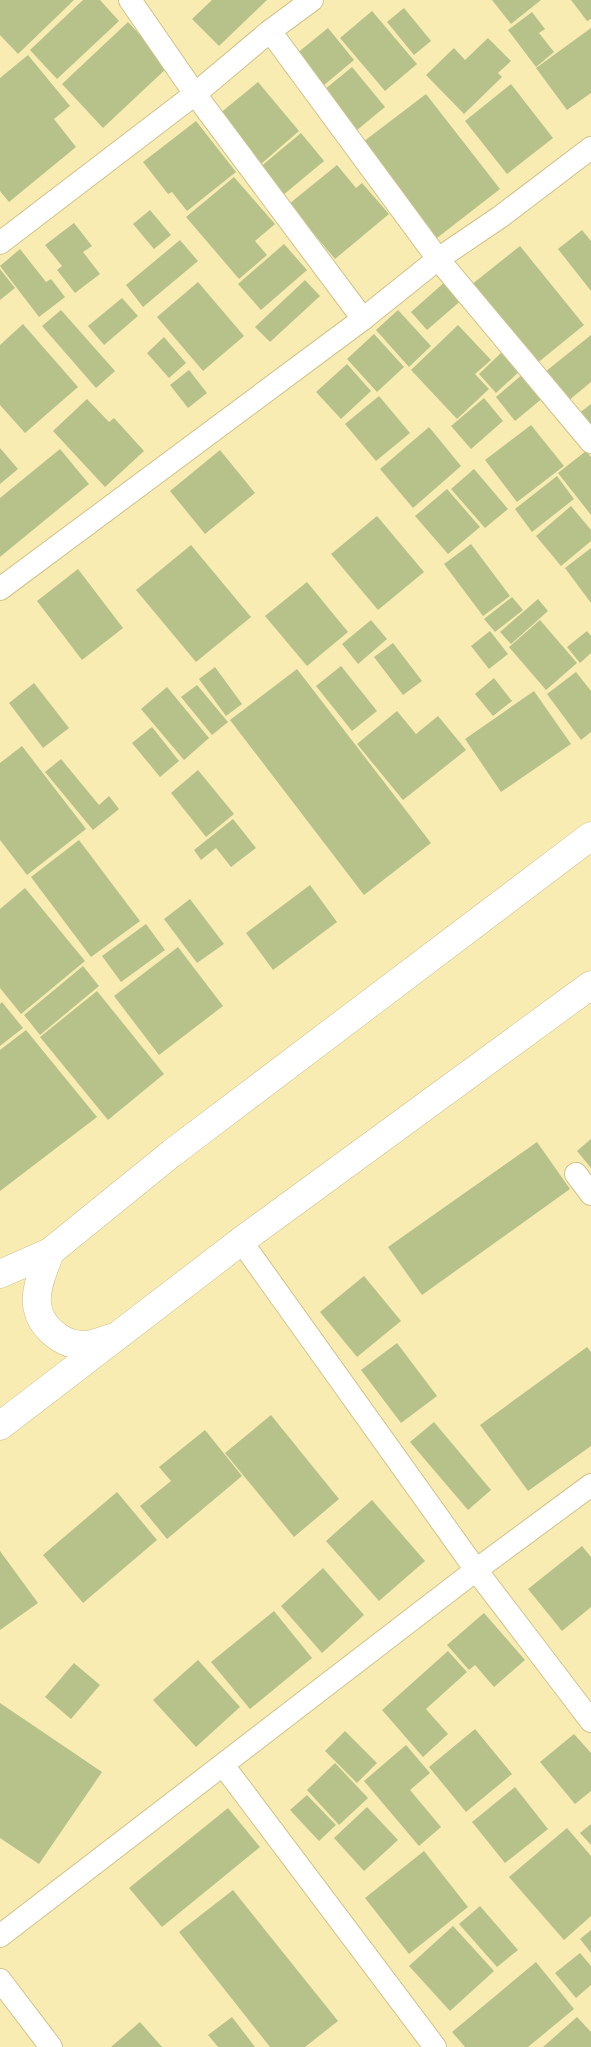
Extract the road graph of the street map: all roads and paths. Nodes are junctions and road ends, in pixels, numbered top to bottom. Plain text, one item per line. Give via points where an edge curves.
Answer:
1 (130, 0) edge
2 (312, 0) edge
3 (270, 31) junction
4 (195, 94) junction
5 (591, 148) edge
6 (0, 243) edge
7 (438, 259) junction
8 (363, 319) junction
9 (591, 442) edge
10 (0, 589) edge
11 (591, 836) edge
12 (591, 985) edge
13 (576, 1174) dead end
14 (591, 1194) edge
15 (242, 1241) junction
16 (50, 1252) junction
17 (0, 1274) edge
18 (116, 1337) junction
19 (0, 1426) edge
20 (591, 1486) edge
21 (476, 1570) junction
22 (591, 1721) edge
23 (223, 1764) junction
24 (0, 1936) edge
25 (0, 1980) edge
26 (51, 2047) edge
27 (435, 2047) edge

1 - 4 street
2 - 3 street
3 - 4 street
3 - 7 street
4 - 6 street
4 - 8 street
5 - 7 street
7 - 8 street
7 - 9 street
8 - 10 street
11 - 16 main road via 172,1153
12 - 15 main road
13 - 14 street
15 - 18 main road
15 - 21 street
16 - 17 main road
16 - 18 main road via 40,1280 37,1304 45,1327 64,1340 82,1345
18 - 19 main road
20 - 21 street
21 - 22 street
21 - 23 street
23 - 24 street
23 - 27 street
25 - 26 street

